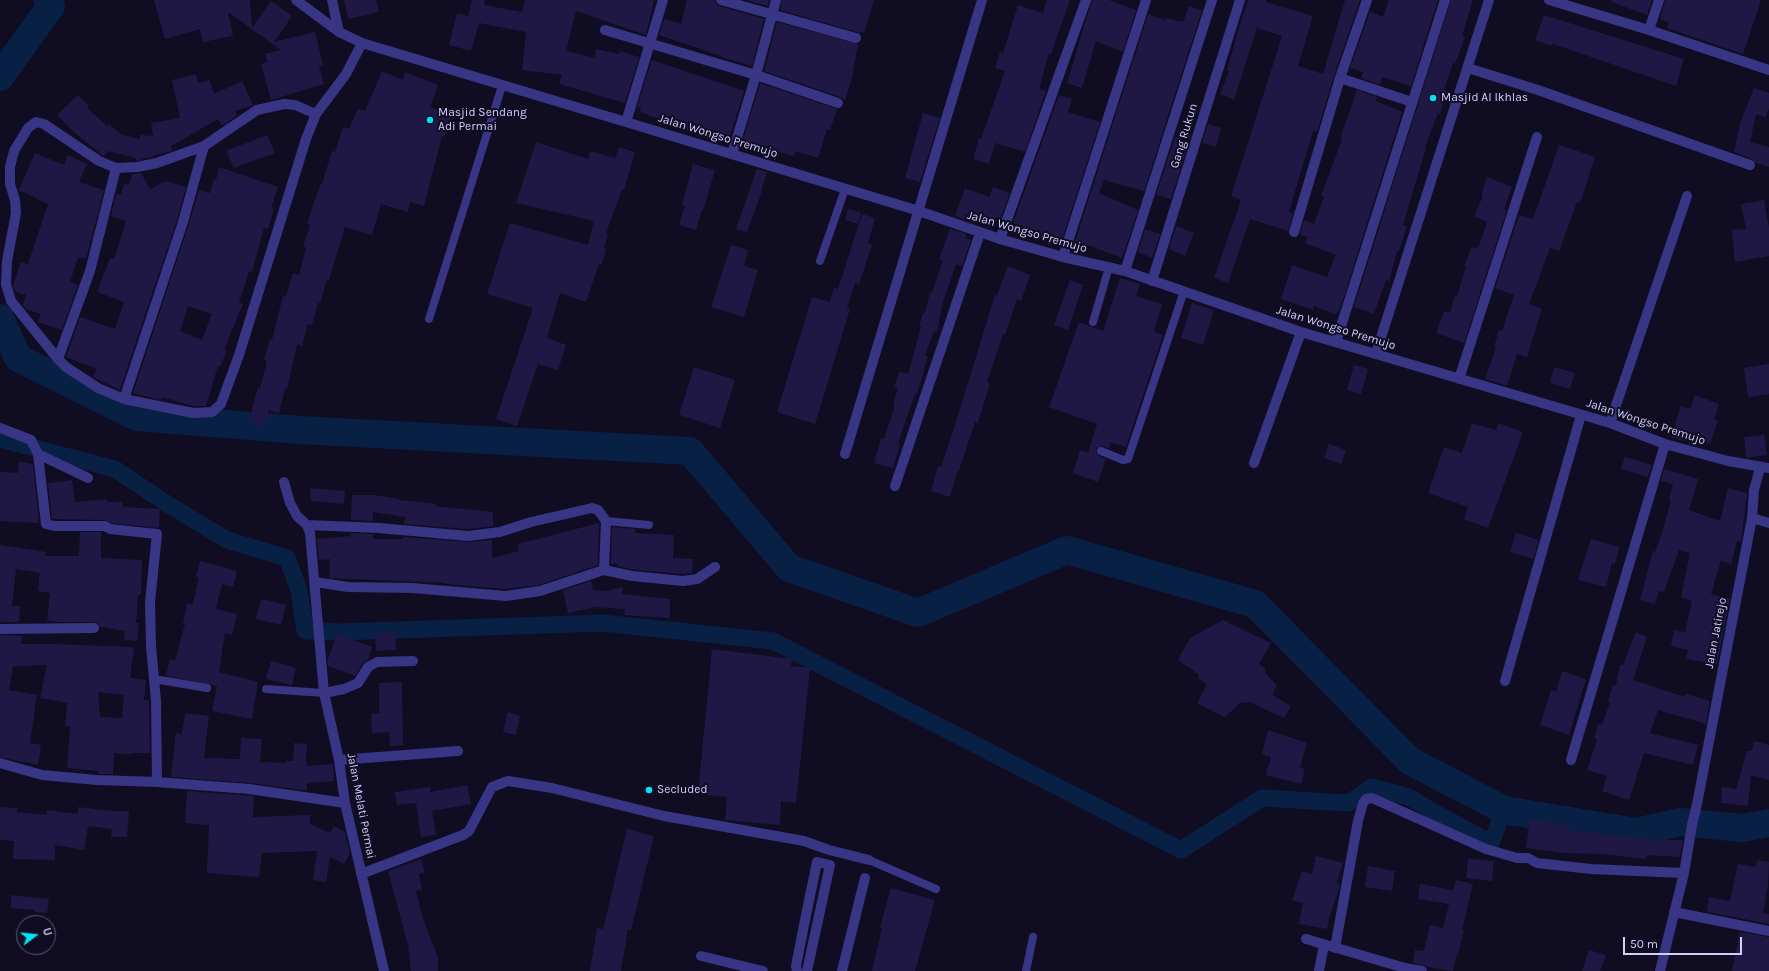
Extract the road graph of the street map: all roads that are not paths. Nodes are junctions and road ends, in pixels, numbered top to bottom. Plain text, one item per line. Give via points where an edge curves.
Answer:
1 (296, 0) edge
2 (332, 0) edge
3 (663, 0) edge
4 (721, 0) edge
5 (776, 0) edge
6 (982, 0) edge
7 (1086, 0) edge
8 (1146, 0) edge
9 (1212, 0) edge
10 (1240, 0) edge
11 (1367, 0) edge
12 (1445, 0) edge
13 (1489, 0) edge
14 (1549, 0) edge
15 (1658, 0) edge
16 (772, 15) junction
17 (605, 30) dead end
18 (1650, 30) junction
19 (338, 32) junction
20 (856, 38) dead end
21 (362, 43) junction
22 (650, 44) junction
23 (1468, 68) junction
24 (1769, 70) edge
25 (756, 75) junction
26 (1340, 78) junction
27 (502, 86) junction
28 (1412, 102) junction
29 (838, 103) dead end
30 (316, 114) junction
31 (626, 122) junction
32 (1537, 137) dead end
33 (204, 146) junction
34 (732, 154) junction
35 (1750, 165) dead end
36 (116, 168) junction
37 (845, 189) junction
38 (1687, 196) dead end
39 (919, 211) junction
40 (1294, 232) dead end
41 (980, 233) junction
42 (1000, 239) junction
43 (1063, 257) junction
44 (820, 262) dead end
45 (1109, 268) junction
46 (1124, 271) junction
47 (1152, 281) junction
48 (1184, 292) junction
49 (429, 319) dead end
50 (1093, 322) dead end
51 (1301, 332) junction
52 (1336, 342) junction
53 (1376, 353) junction
54 (58, 359) junction
55 (1459, 379) junction
56 (124, 399) junction
57 (1581, 415) junction
58 (1610, 423) junction
59 (0, 428) edge
60 (1665, 444) junction
61 (1101, 452) dead end
62 (38, 454) junction
63 (845, 454) dead end
64 (1254, 463) dead end
65 (1764, 468) edge
66 (88, 478) dead end
67 (284, 482) dead end
68 (895, 486) dead end
69 (1752, 518) junction
70 (606, 521) junction
71 (1769, 522) edge
72 (307, 525) junction
73 (649, 525) dead end
74 (715, 567) dead end
75 (604, 570) junction
76 (315, 582) junction
77 (0, 628) edge
78 (94, 628) dead end
79 (413, 661) dead end
80 (154, 679) junction
81 (1505, 681) dead end
82 (207, 688) dead end
83 (266, 690) dead end
84 (324, 694) junction
85 (458, 751) dead end
86 (339, 760) junction
87 (1571, 760) dead end
88 (0, 763) edge
89 (157, 782) junction
90 (345, 802) junction
91 (869, 860) joint
92 (1684, 873) junction
93 (361, 874) junction
94 (865, 878) dead end
95 (936, 889) dead end
96 (1674, 912) junction
97 (1769, 931) edge
98 (1033, 937) dead end
99 (1306, 939) dead end
100 (1324, 945) junction
101 (1335, 948) junction
102 (701, 956) dead end
103 (1404, 969) edge
104 (384, 971) edge
105 (762, 971) edge
106 (797, 971) edge
107 (807, 971) edge
108 (842, 971) edge
109 (1026, 971) edge
110 (1319, 971) edge
111 (1422, 971) edge
112 (1660, 971) edge

1 - 19 street, Jalan Wongso Premujo
2 - 19 street
3 - 22 street
4 - 16 street
5 - 16 street
6 - 39 street
7 - 42 street
8 - 43 street
9 - 46 street
10 - 47 street, Gang Rukun
11 - 26 street
12 - 28 street
13 - 23 street
14 - 18 street
15 - 18 street
16 - 20 street
16 - 25 street
17 - 22 street
18 - 24 street
19 - 21 street, Jalan Wongso Premujo
21 - 27 street, Jalan Wongso Premujo
21 - 30 street via 346,74
22 - 25 street
22 - 31 street
23 - 35 street
23 - 53 street
25 - 29 street
25 - 34 street
26 - 28 street
26 - 40 street
27 - 31 street, Jalan Wongso Premujo
27 - 49 lane
28 - 52 street
30 - 33 street via 295,105 284,104 257,110
30 - 56 street via 239,356 221,404 212,412 193,413
31 - 34 street, Jalan Wongso Premujo
32 - 55 street
33 - 36 street via 157,164
33 - 56 street
34 - 37 street, Jalan Wongso Premujo
36 - 54 street via 90,271
36 - 54 street via 99,161 44,124 36,122 28,128 14,151 10,167 10,184 16,213 7,261 6,284 12,301
37 - 39 street, Jalan Wongso Premujo
37 - 44 lane
38 - 58 street
39 - 41 street, Jalan Wongso Premujo
39 - 63 street
41 - 42 street, Jalan Wongso Premujo
41 - 68 street
42 - 43 street, Jalan Wongso Premujo
43 - 45 street, Jalan Wongso Premujo
45 - 46 street, Jalan Wongso Premujo
45 - 50 lane
46 - 47 street, Jalan Wongso Premujo
47 - 48 street, Jalan Wongso Premujo
48 - 51 street, Jalan Wongso Premujo
48 - 61 lane via 1128,459 1123,460
51 - 52 street, Jalan Wongso Premujo
51 - 64 street
52 - 53 street, Jalan Wongso Premujo
53 - 55 street, Jalan Wongso Premujo
54 - 56 street via 98,388
55 - 57 street, Jalan Wongso Premujo
57 - 58 street, Jalan Wongso Premujo
57 - 81 street
58 - 60 street, Jalan Wongso Premujo
59 - 62 street via 31,440
60 - 65 street, Jalan Wongso Premujo
60 - 87 street
62 - 66 street
62 - 80 street via 46,524 105,526 110,529 157,534 150,602
65 - 69 street, Jalan Jatirejo via 1754,490
67 - 72 street via 290,503 297,516
69 - 71 street
69 - 92 street, Jalan Jatirejo
70 - 72 street via 598,510 592,508 500,532 468,536
70 - 73 lane
70 - 75 street
72 - 76 street
74 - 75 street via 697,579 683,581 639,577
75 - 76 street via 540,591 506,596 412,588 348,587
76 - 84 street, Jalan Melati Permai
77 - 78 street
79 - 84 street via 377,662 368,667 362,679 352,687
80 - 82 lane
80 - 89 street
83 - 84 lane
84 - 86 street, Jalan Melati Permai
85 - 86 street
86 - 90 street, Jalan Melati Permai
88 - 89 street via 42,775
89 - 90 street via 249,789
90 - 93 street, Jalan Melati Permai
91 - 93 street via 804,841 664,816 552,788 508,781 492,787 469,831 463,835
91 - 95 lane
92 - 96 street
92 - 101 street via 1591,869 1537,863 1528,858 1517,858 1486,849 1372,798 1366,799 1358,821
93 - 104 street, Jalan Melati Permai
94 - 108 street
96 - 97 street
96 - 112 street
98 - 109 lane
99 - 100 street
100 - 101 street
100 - 110 street
101 - 103 street
102 - 105 street
103 - 111 street
106 - 107 street via 798,952 818,862 830,865

